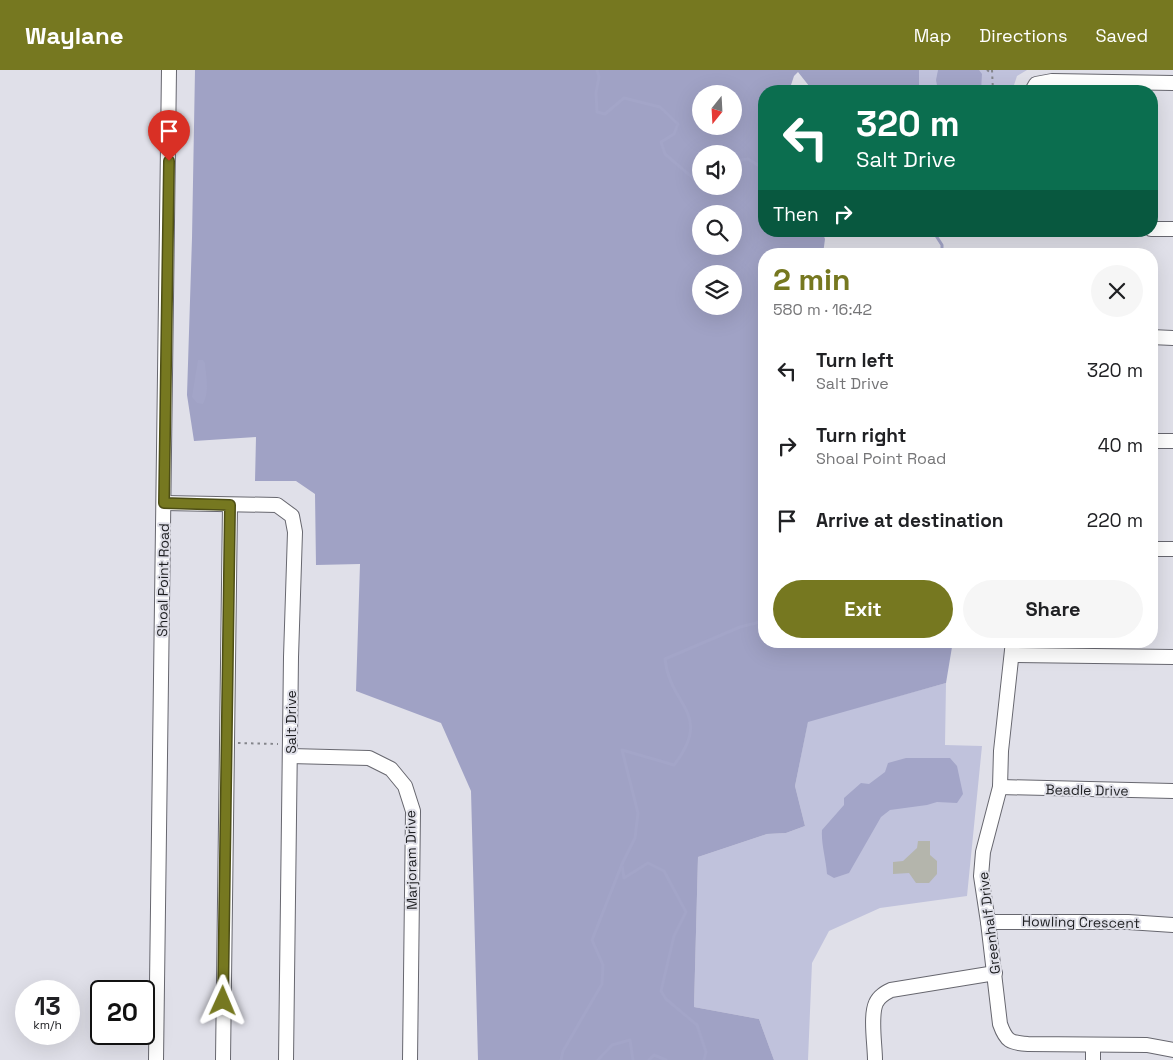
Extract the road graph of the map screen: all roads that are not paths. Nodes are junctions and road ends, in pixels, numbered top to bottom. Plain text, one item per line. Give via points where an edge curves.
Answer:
1 (170, 70) edge
2 (1173, 83) edge
3 (1035, 85) edge
4 (1158, 229) edge
5 (1173, 229) edge
6 (1158, 337) edge
7 (1173, 338) edge
8 (1158, 440) edge
9 (1173, 441) edge
10 (164, 503) junction
11 (230, 505) junction
12 (1158, 549) edge
13 (1173, 549) edge
14 (1012, 648) edge
15 (1173, 657) edge
16 (287, 750) junction
17 (1000, 787) junction
18 (1173, 791) edge
19 (988, 922) junction
20 (1173, 925) edge
21 (995, 973) junction
22 (1093, 1045) junction
23 (1173, 1050) edge
24 (156, 1060) edge
25 (223, 1060) edge
26 (286, 1060) edge
27 (410, 1060) edge
28 (875, 1060) edge
29 (1093, 1060) edge

1 - 10 street, Shoal Point Road
2 - 3 street via 1052,81
4 - 5 street
6 - 7 street
8 - 9 street
10 - 11 street, Salt Drive
10 - 24 street, Shoal Point Road
11 - 16 street, Salt Drive via 277,505 292,516 295,532
11 - 25 street
12 - 13 street
14 - 15 street
14 - 17 street, Greenhalf Drive
16 - 26 street, Salt Drive
16 - 27 street, Marjoram Drive via 369,758 391,769 405,786 413,811
17 - 18 street, Beadle Drive
17 - 19 street, Greenhalf Drive via 983,852 981,876
19 - 20 street, Howling Crescent
19 - 21 street, Greenhalf Drive
21 - 22 street, Greenhalf Drive via 1000,1024 1012,1043
21 - 28 street via 891,990 881,996 874,1012
22 - 23 street, Greenhalf Drive via 1147,1045
22 - 29 street

